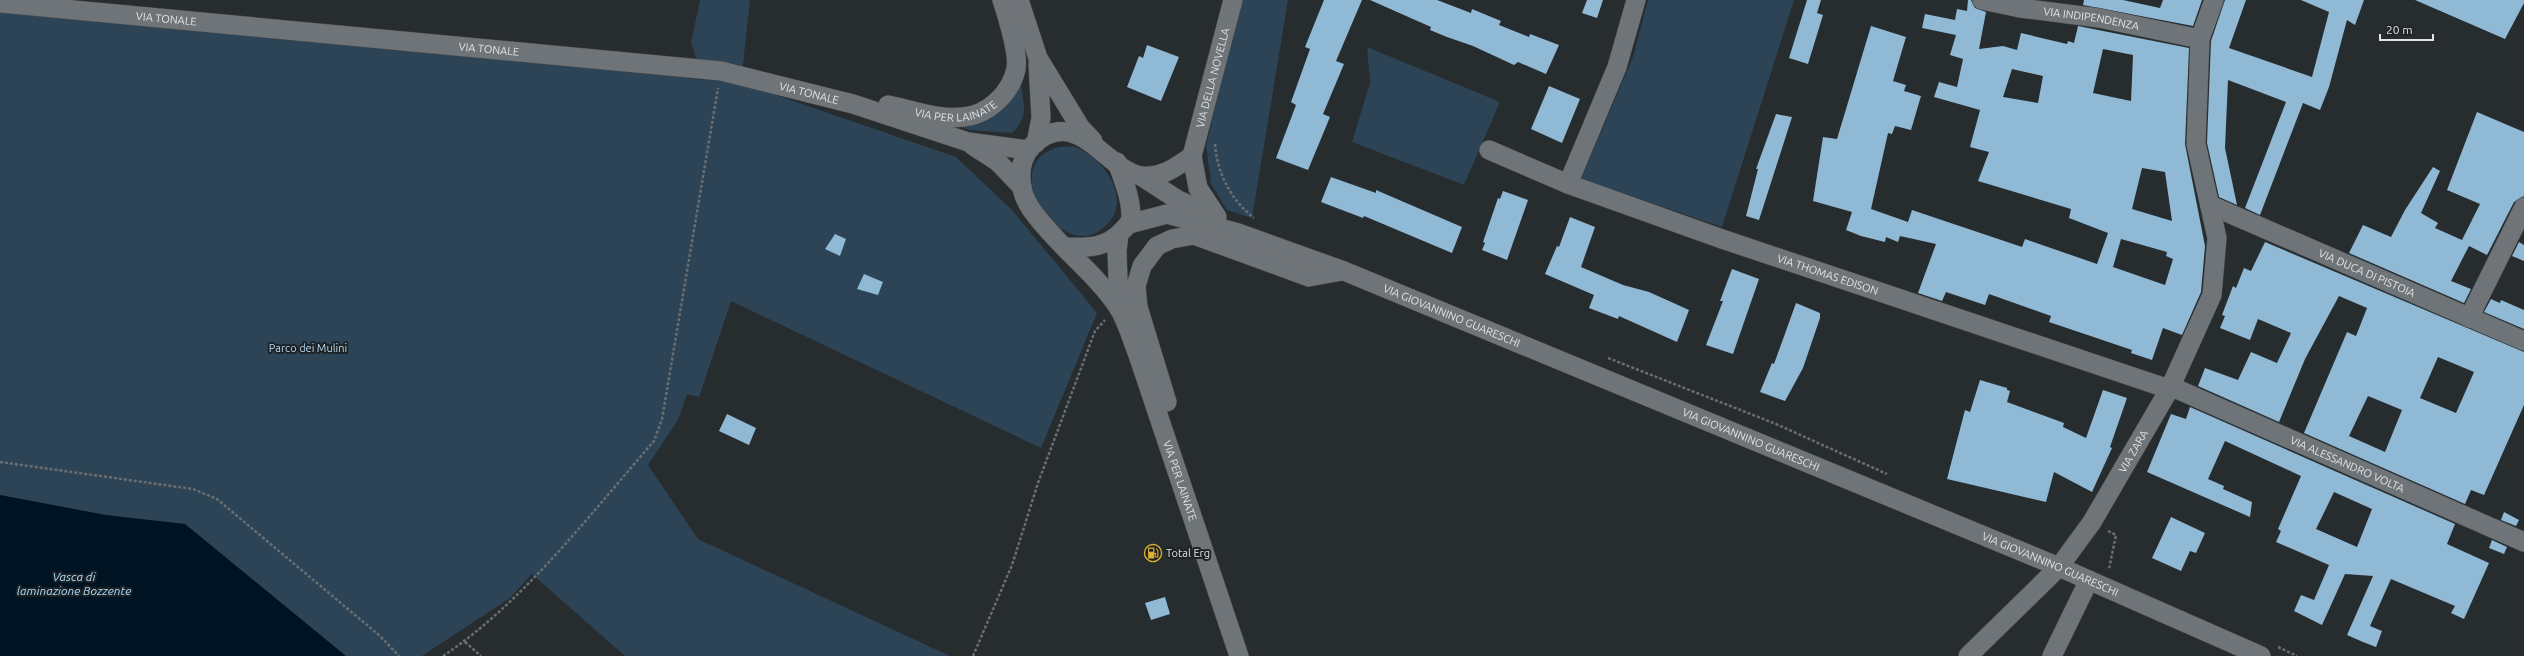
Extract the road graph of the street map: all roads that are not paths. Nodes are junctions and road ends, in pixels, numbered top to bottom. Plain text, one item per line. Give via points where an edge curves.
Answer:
1 (1002, 0) edge
2 (1019, 0) edge
3 (1233, 0) edge
4 (1636, 0) edge
5 (1982, 0) edge
6 (2214, 0) edge
7 (0, 3) edge
8 (2200, 39) junction
9 (1038, 58) junction
10 (853, 104) junction
11 (968, 142) junction
12 (1032, 146) junction
13 (1489, 150) dead end
14 (1110, 157) junction
15 (1193, 165) junction
16 (1142, 176) junction
17 (1568, 184) junction
18 (1022, 187) junction
19 (2210, 205) junction
20 (1173, 207) junction
21 (2524, 207) edge
22 (1217, 217) junction
23 (1124, 230) junction
24 (1238, 233) junction
25 (1065, 247) junction
26 (1344, 271) junction
27 (1119, 308) junction
28 (2469, 318) junction
29 (2524, 342) edge
30 (2170, 388) junction
31 (1191, 514) junction
32 (2524, 542) edge
33 (2059, 567) junction
34 (2089, 580) junction
35 (2268, 651) edge
36 (1239, 656) edge
37 (1968, 656) edge
38 (2052, 656) edge

1 - 10 street, VIA PER LAINATE via 1011,30 1016,68 1001,98 979,115 962,118 878,103
2 - 9 street
3 - 15 street, VIA DELLA NOVELLA
4 - 17 street via 1617,67
5 - 8 street, VIA INDIPENDENZA via 2020,8 2099,18
6 - 8 street, VIA ZARA
7 - 10 street, VIA TONALE via 721,71
8 - 19 street, VIA ZARA via 2196,144
9 - 12 street via 1041,118
9 - 14 street via 1080,127
10 - 11 street, VIA TONALE
11 - 12 street
11 - 18 street via 998,162
12 - 14 street via 1062,133 1075,134
12 - 18 street via 1021,165
13 - 17 street, VIA THOMAS EDISON
14 - 16 street via 1130,172
14 - 23 street via 1130,203 1132,218
15 - 16 street via 1166,173
15 - 20 street
15 - 22 street via 1198,188
16 - 20 street
17 - 30 street, VIA THOMAS EDISON via 1737,244
18 - 25 street via 1031,209
19 - 28 street, VIA DUCA DI PISTOIA
19 - 30 street, VIA ZARA via 2217,238 2212,295
20 - 22 street
20 - 23 street
20 - 24 street
21 - 28 street
22 - 24 street
23 - 25 street via 1110,242 1095,248
23 - 27 street, VIA PER LAINATE via 1116,251
24 - 26 street, VIA GIOVANNINO GUARESCHI
25 - 27 street, VIA PER LAINATE
26 - 31 street via 1308,277 1194,235 1172,239 1157,246 1142,266 1136,286 1138,307 1192,486
26 - 33 street, VIA GIOVANNINO GUARESCHI
27 - 31 street, VIA PER LAINATE via 1138,355
28 - 29 street, VIA DUCA DI PISTOIA
30 - 32 street, VIA ALESSANDRO VOLTA via 2180,390
30 - 33 street, VIA ZARA via 2092,522
31 - 36 street, VIA PER LAINATE
33 - 34 street, VIA GIOVANNINO GUARESCHI
33 - 37 street, VIA ZARA
34 - 35 street, VIA GIOVANNINO GUARESCHI
34 - 38 street

